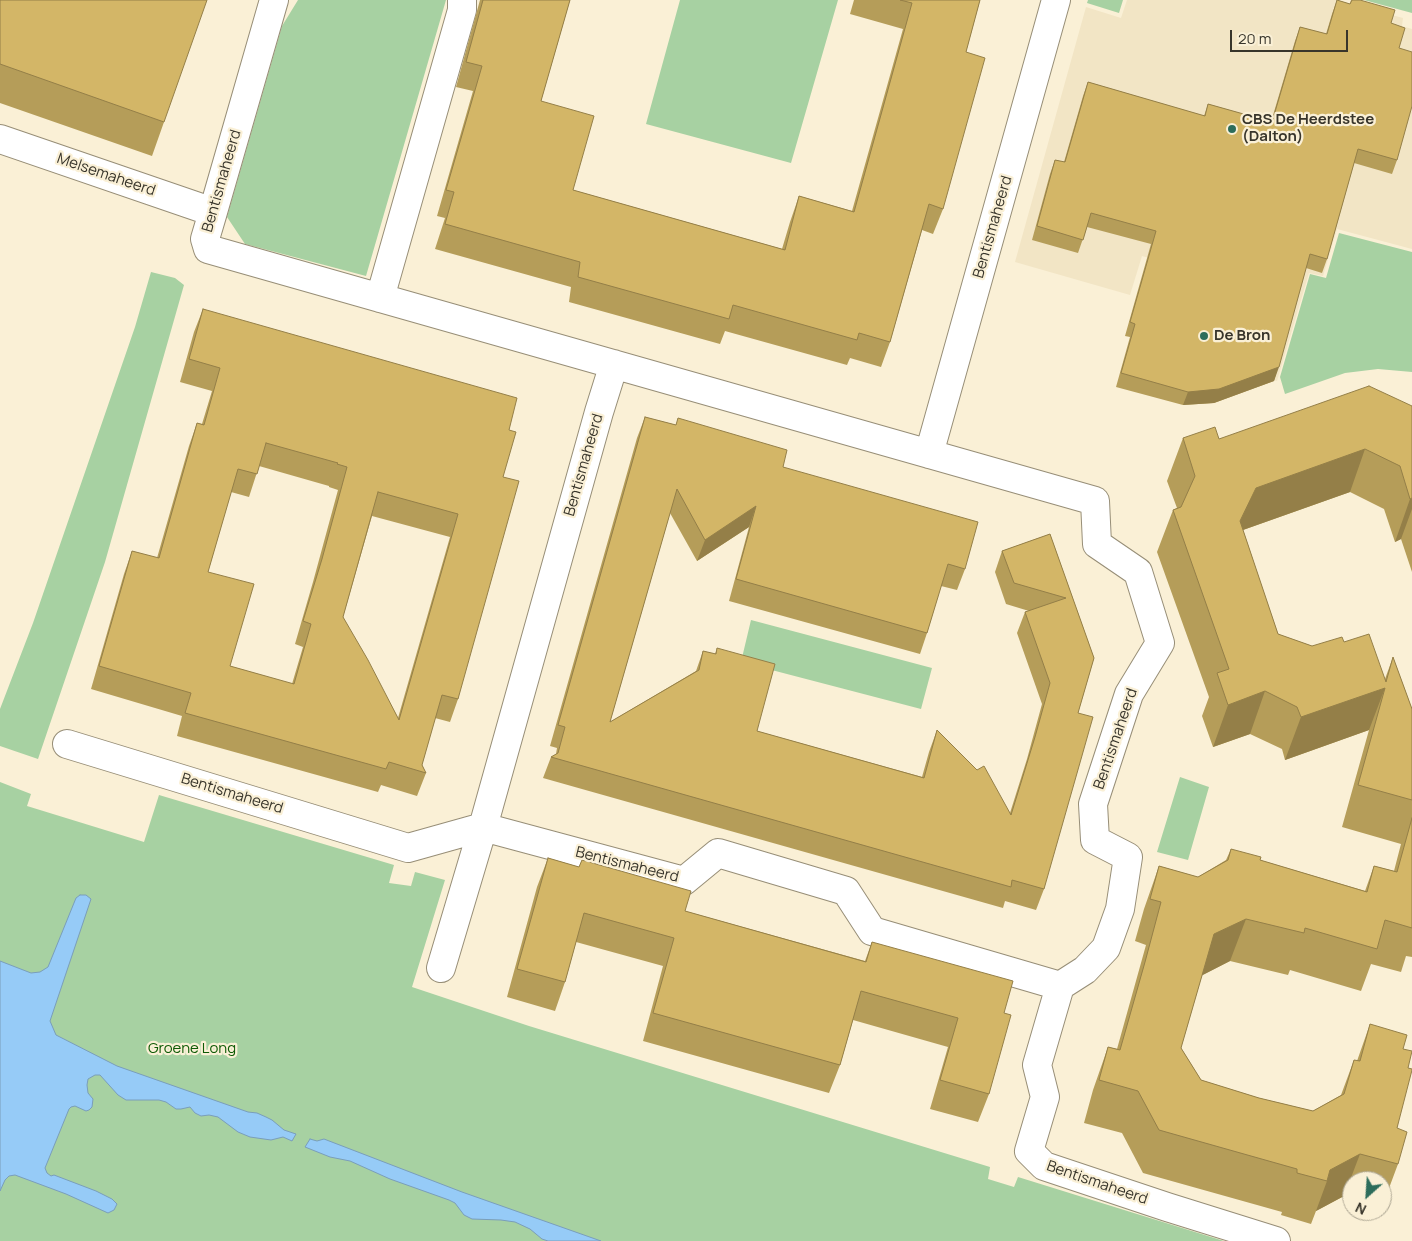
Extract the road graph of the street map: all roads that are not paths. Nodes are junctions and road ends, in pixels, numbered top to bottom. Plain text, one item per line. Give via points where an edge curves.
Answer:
1 (274, 0) edge
2 (462, 0) edge
3 (1056, 0) edge
4 (0, 139) edge
5 (212, 212) junction
6 (380, 298) junction
7 (614, 364) junction
8 (929, 454) junction
9 (67, 744) dead end
10 (483, 827) junction
11 (441, 968) dead end
12 (1060, 986) junction
13 (1276, 1241) edge

1 - 5 street, Bentismaheerd
2 - 6 street via 462,10
3 - 8 street, Bentismaheerd
4 - 5 street, Melsemaheerd
5 - 6 street, Bentismaheerd via 205,239 208,249
6 - 7 street, Bentismaheerd
7 - 8 street, Bentismaheerd
7 - 10 street, Bentismaheerd
8 - 12 street, Bentismaheerd via 1096,501 1097,544 1138,572 1160,643 1129,694 1093,804 1095,840 1128,857 1120,909 1106,948 1085,970
9 - 10 street, Bentismaheerd via 408,848
10 - 11 street, Bentismaheerd
10 - 12 street, Bentismaheerd via 684,881 718,853 846,891 872,931
12 - 13 street, Bentismaheerd via 1037,1065 1046,1097 1030,1151 1044,1166

